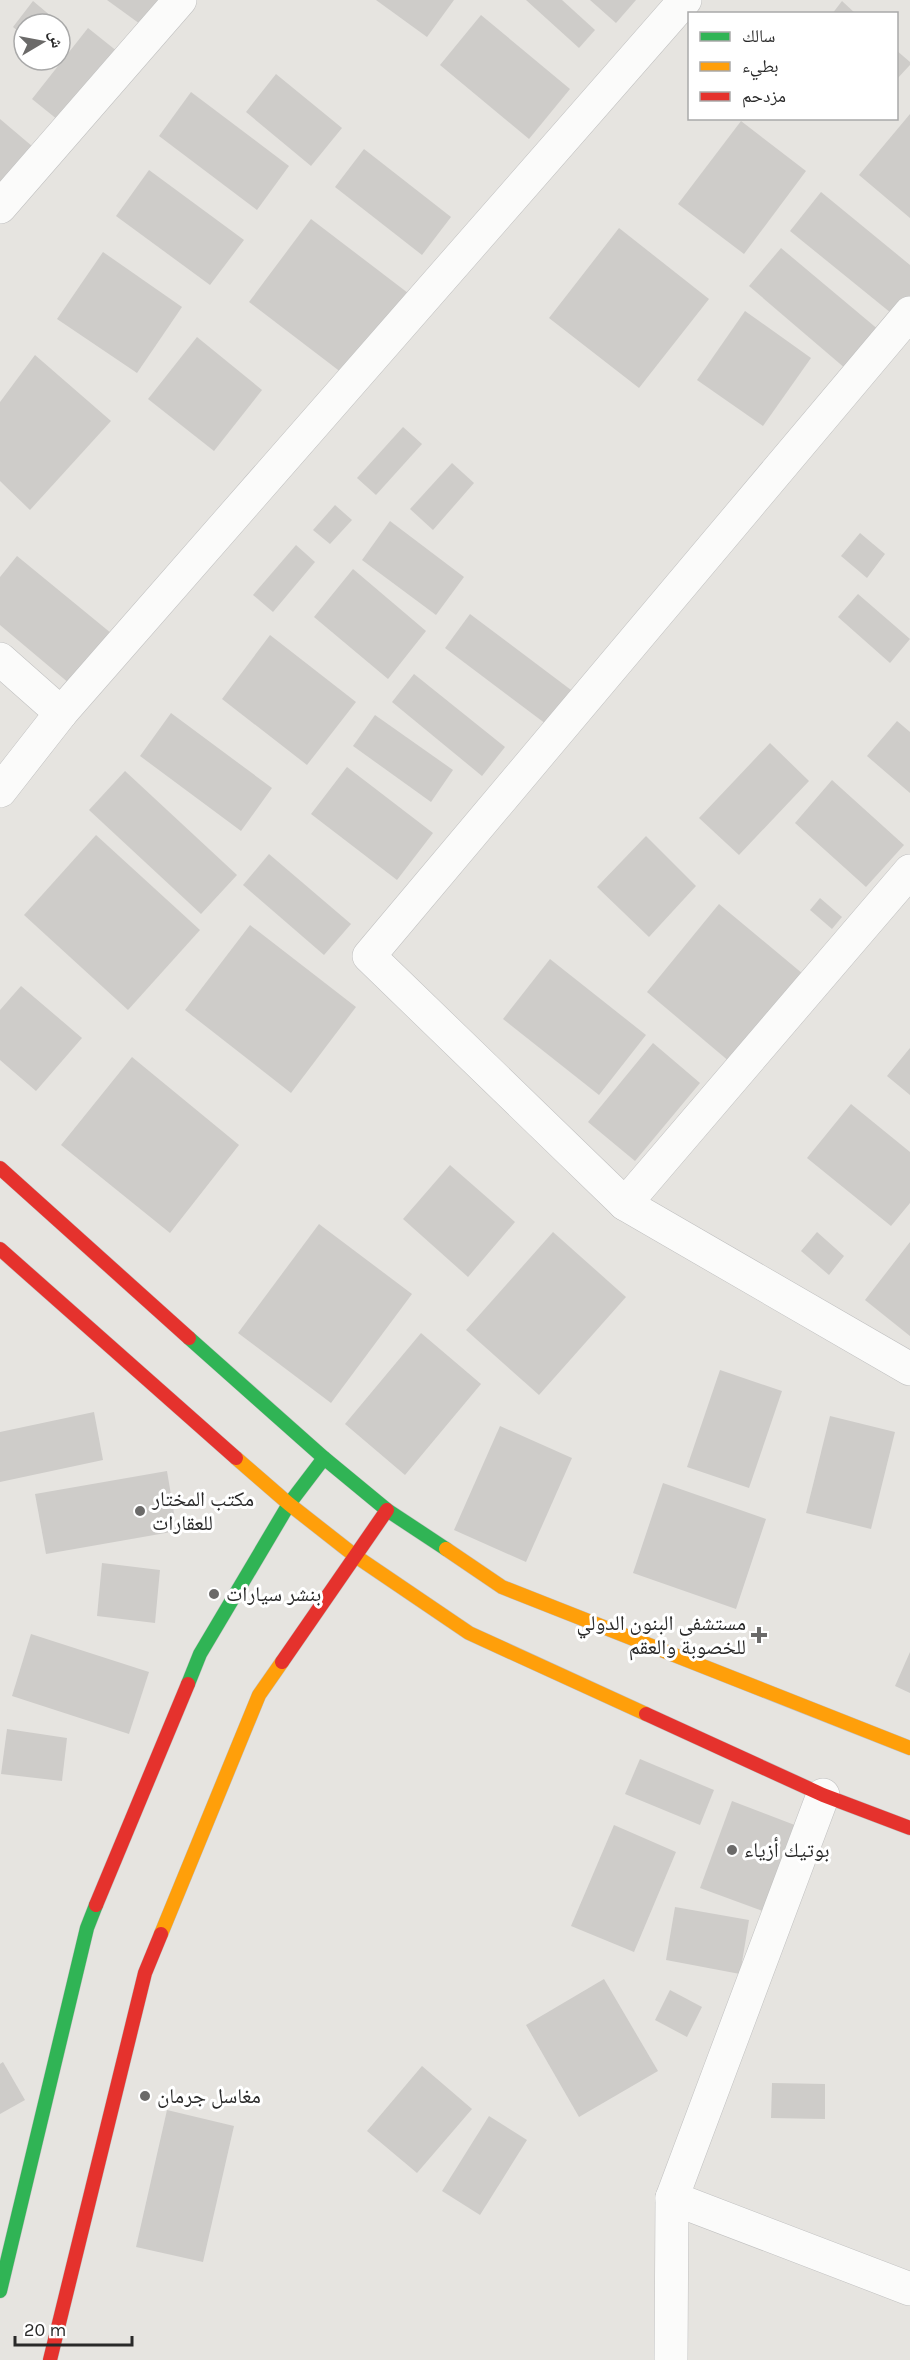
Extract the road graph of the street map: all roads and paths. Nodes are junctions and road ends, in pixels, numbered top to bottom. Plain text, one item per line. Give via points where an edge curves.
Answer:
1 (180, 0) edge
2 (685, 0) edge
3 (0, 207) edge
4 (910, 313) edge
5 (0, 659) edge
6 (61, 712) junction
7 (0, 791) edge
8 (910, 871) edge
9 (0, 1168) edge
10 (625, 1204) junction
11 (0, 1249) edge
12 (910, 1369) edge
13 (324, 1458) junction
14 (289, 1504) junction
15 (387, 1510) junction
16 (354, 1555) junction
17 (910, 1748) edge
18 (823, 1795) junction
19 (910, 1828) edge
20 (672, 2198) junction
21 (910, 2289) edge
22 (0, 2291) edge
23 (50, 2360) edge
24 (670, 2360) edge

1 - 3 street
2 - 6 street
4 - 10 street via 369,956
5 - 6 street
6 - 7 street
8 - 10 street
9 - 13 street
10 - 12 street
11 - 14 street
13 - 14 street
13 - 15 street
14 - 16 street
14 - 22 street via 200,1654 87,1928
15 - 16 street
15 - 17 street via 502,1587
16 - 18 street via 470,1633
16 - 23 street via 259,1695 145,1972
18 - 19 street
18 - 20 street
20 - 21 street
20 - 24 street

